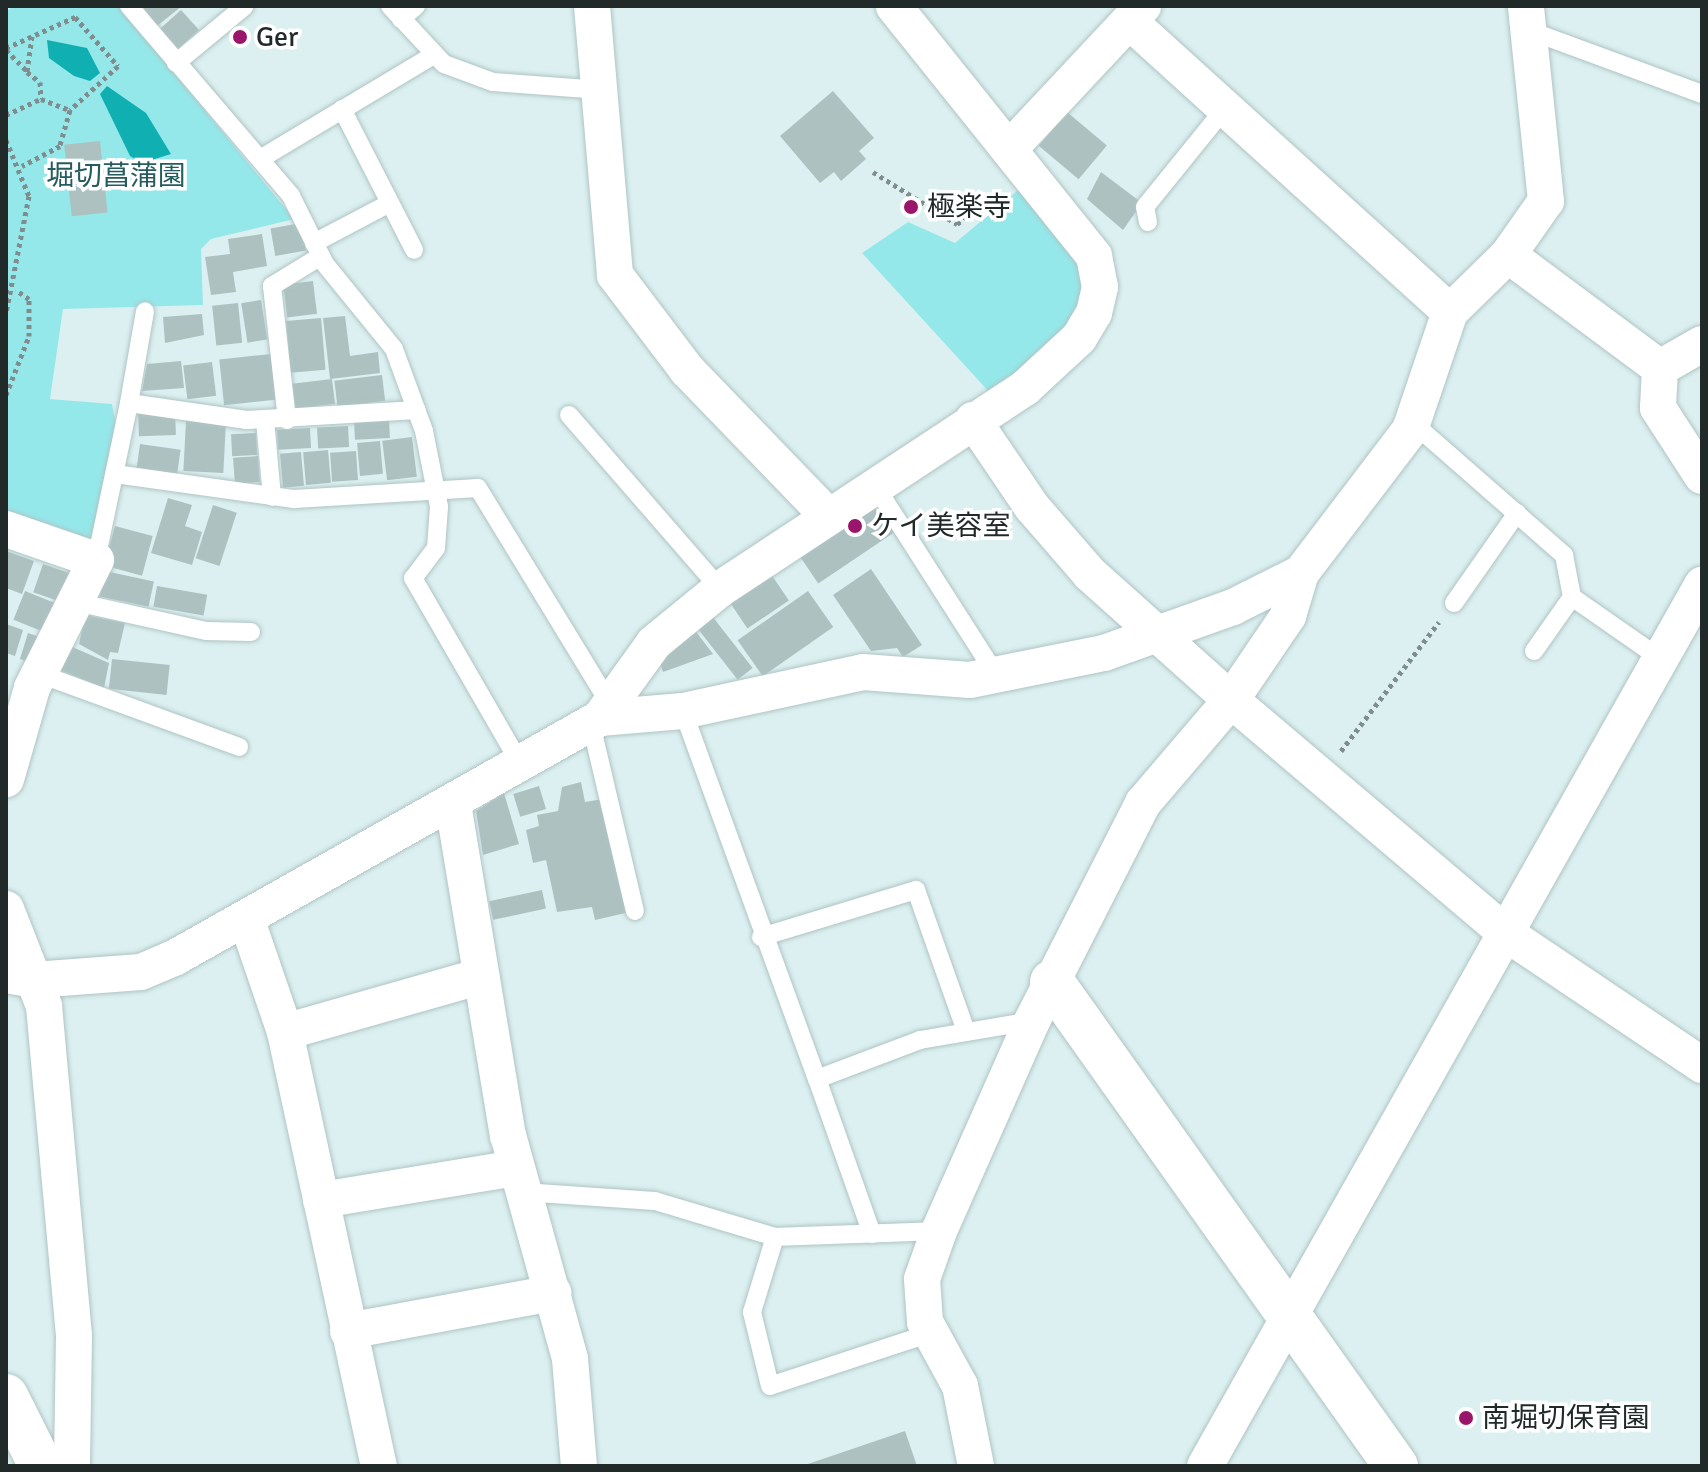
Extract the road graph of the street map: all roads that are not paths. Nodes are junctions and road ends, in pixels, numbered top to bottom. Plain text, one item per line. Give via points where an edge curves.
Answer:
1 (129, 6) edge
2 (245, 6) edge
3 (416, 6) edge
4 (592, 6) edge
5 (894, 6) edge
6 (395, 12) edge
7 (1136, 14) edge
8 (1527, 18) edge
9 (432, 56) junction
10 (176, 63) junction
11 (601, 90) junction
12 (1702, 94) edge
13 (342, 109) junction
14 (1222, 112) junction
15 (1020, 157) junction
16 (260, 159) junction
17 (390, 203) junction
18 (1148, 222) dead end
19 (318, 250) junction
20 (414, 250) dead end
21 (1508, 255) junction
22 (145, 311) dead end
23 (1450, 312) junction
24 (1702, 344) edge
25 (1660, 368) junction
26 (129, 403) junction
27 (417, 410) junction
28 (569, 415) dead end
29 (265, 420) junction
30 (287, 420) junction
31 (973, 420) junction
32 (1413, 423) junction
33 (115, 474) junction
34 (1702, 476) edge
35 (874, 484) junction
36 (437, 491) junction
37 (272, 497) junction
38 (825, 513) junction
39 (1517, 513) junction
40 (6, 529) edge
41 (96, 560) junction
42 (1301, 573) junction
43 (1702, 585) edge
44 (720, 589) junction
45 (1572, 597) junction
46 (80, 603) junction
47 (1454, 603) road end
48 (251, 632) dead end
49 (1158, 635) junction
50 (1534, 651) dead end
51 (1661, 659) junction
52 (40, 674) junction
53 (996, 675) junction
54 (1231, 700) junction
55 (683, 711) junction
56 (600, 715) junction
57 (239, 747) dead end
58 (520, 763) junction
59 (6, 779) edge
60 (453, 804) junction
61 (6, 909) edge
62 (635, 911) dead end
63 (246, 918) junction
64 (1507, 934) junction
65 (761, 937) junction
66 (481, 976) junction
67 (20, 978) edge
68 (1052, 982) junction
69 (1032, 1021) junction
70 (966, 1031) junction
71 (285, 1032) junction
72 (1702, 1065) edge
73 (817, 1079) junction
74 (520, 1180) junction
75 (321, 1200) junction
76 (939, 1231) junction
77 (872, 1234) junction
78 (775, 1237) junction
79 (554, 1293) junction
80 (1286, 1313) junction
81 (348, 1331) junction
82 (931, 1333) junction
83 (6, 1396) edge
84 (41, 1466) edge
85 (72, 1466) edge
86 (379, 1466) edge
87 (579, 1466) edge
88 (976, 1466) edge
89 (1205, 1466) edge
90 (1396, 1466) edge

1 - 10 lane
2 - 10 lane
3 - 6 lane
4 - 11 street
5 - 15 street
6 - 9 lane
7 - 14 street
7 - 15 street
8 - 12 lane
8 - 21 street via 1546,201
9 - 11 lane via 493,82
9 - 13 lane
10 - 16 lane
11 - 38 street via 615,275 687,370
13 - 16 lane
13 - 17 lane
14 - 18 lane via 1145,207
14 - 23 street
15 - 31 street via 1094,256 1100,287 1079,338 1025,388
16 - 19 lane via 291,196
17 - 19 lane
17 - 20 lane
19 - 27 lane via 394,349
19 - 30 lane via 272,286
21 - 23 street
21 - 25 street
22 - 26 lane
23 - 32 street
24 - 25 street
25 - 34 street via 1658,408
26 - 29 lane
26 - 33 lane
27 - 30 lane
27 - 36 lane
28 - 44 lane
29 - 30 lane
29 - 37 lane
31 - 35 street
31 - 49 street via 1032,507
32 - 39 lane
32 - 42 street
33 - 37 lane
33 - 41 lane
35 - 38 street
35 - 53 lane
36 - 37 lane
36 - 56 lane via 478,488
36 - 58 lane via 436,548 413,578
38 - 44 street
39 - 45 lane via 1564,555
39 - 47 lane
40 - 41 street
41 - 46 street
42 - 49 street
42 - 54 street via 1288,616
43 - 51 street
44 - 56 street via 654,643
45 - 50 lane
45 - 51 lane
46 - 48 lane via 206,631
46 - 52 street
49 - 53 street
49 - 54 street
51 - 64 street
52 - 57 lane
52 - 59 street
53 - 55 street via 970,680 863,672
54 - 64 street
54 - 68 street via 1143,803
55 - 56 street
55 - 65 lane
56 - 58 street
56 - 62 lane
58 - 60 street
60 - 63 street
60 - 66 street
61 - 67 street
63 - 67 street via 141,972
63 - 71 street
64 - 72 street
64 - 80 street
65 - 70 lane via 916,890
65 - 73 lane
66 - 71 street
66 - 74 street
67 - 85 street via 44,1006 74,1336
68 - 69 street
68 - 80 street
69 - 70 lane
69 - 76 street
70 - 73 lane
71 - 75 street
73 - 77 lane
74 - 75 street
74 - 78 lane via 655,1201
74 - 79 street
75 - 81 street
76 - 77 lane
76 - 82 street via 922,1279
77 - 78 lane
78 - 82 lane via 751,1328 770,1386
79 - 81 street
79 - 87 street via 570,1359
80 - 89 street
80 - 90 street
81 - 86 street
82 - 88 street via 960,1386
83 - 84 street

